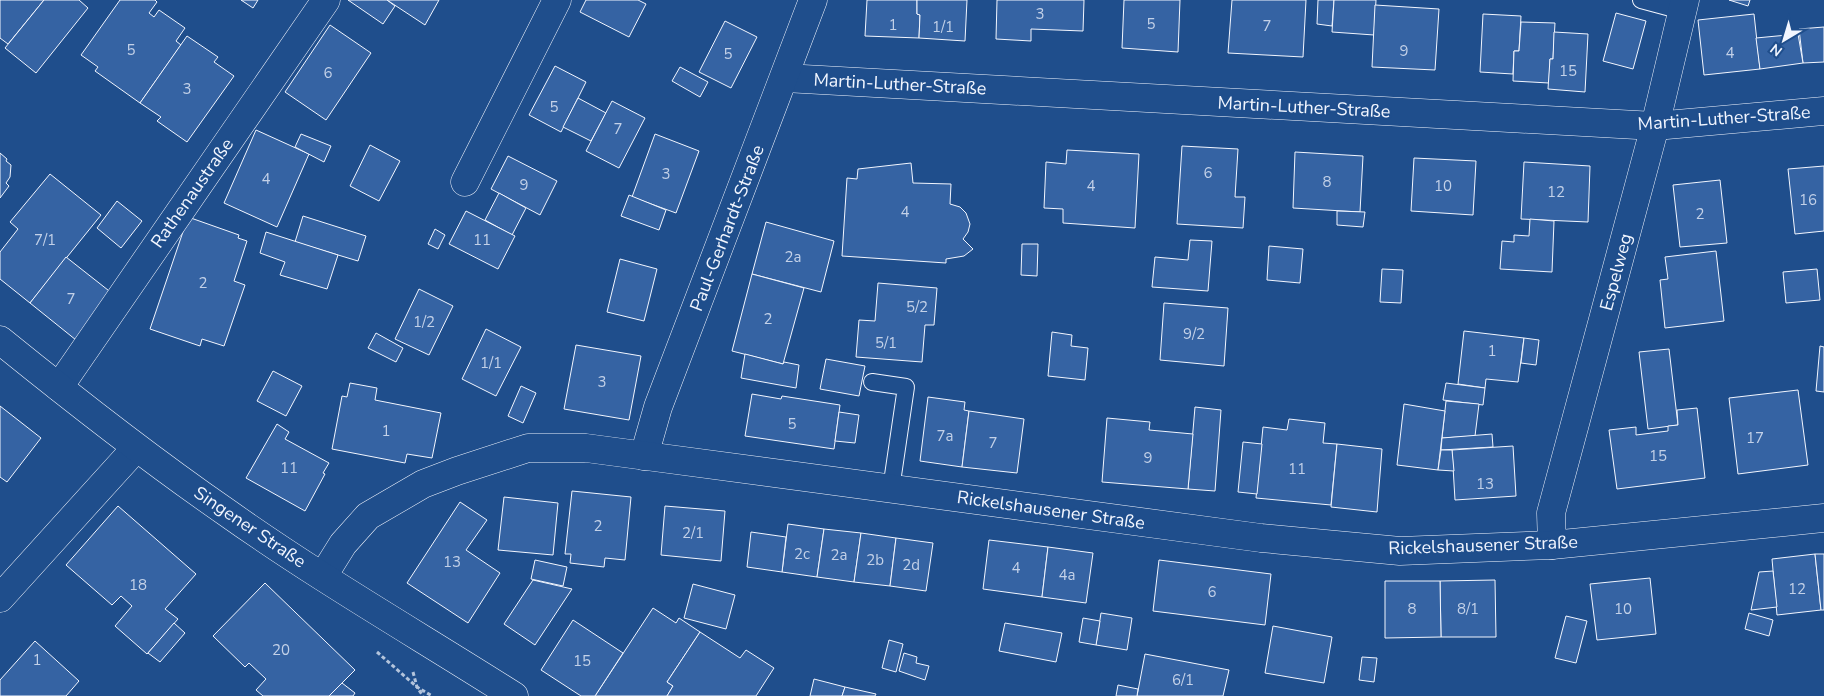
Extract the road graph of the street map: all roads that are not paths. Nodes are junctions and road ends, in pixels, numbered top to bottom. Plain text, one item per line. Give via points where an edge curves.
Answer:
1 (326, 0) edge
2 (557, 0) edge
3 (813, 0) edge
4 (1641, 0) edge
5 (1684, 6) edge
6 (785, 78) junction
7 (1824, 111) edge
8 (1655, 126) junction
9 (465, 182) dead end
10 (0, 340) edge
11 (872, 382) dead end
12 (58, 387) junction
13 (136, 448) junction
14 (644, 456) junction
15 (891, 489) junction
16 (1824, 518) edge
17 (1552, 545) junction
18 (323, 576) junction
19 (0, 598) edge
20 (514, 696) edge

1 - 12 street, Rathenaustraße
2 - 9 street
3 - 6 street, Paul-Gerhardt-Straße
4 - 5 lane
5 - 8 street, Espelweg
6 - 8 street, Martin-Luther-Straße
6 - 14 street, Paul-Gerhardt-Straße via 658,407
7 - 8 street, Martin-Luther-Straße
8 - 17 street, Espelweg via 1551,513
10 - 12 street, Singener Straße
11 - 15 lane via 906,387
12 - 13 street, Singener Straße
13 - 18 street, Singener Straße
13 - 19 street
14 - 15 street, Rickelshausener Straße
14 - 18 street, Rickelshausener Straße via 586,448 528,448 423,484 368,516 343,544
15 - 17 street, Rickelshausener Straße via 1261,538 1400,551
16 - 17 street, Rickelshausener Straße
18 - 20 street, Singener Straße

